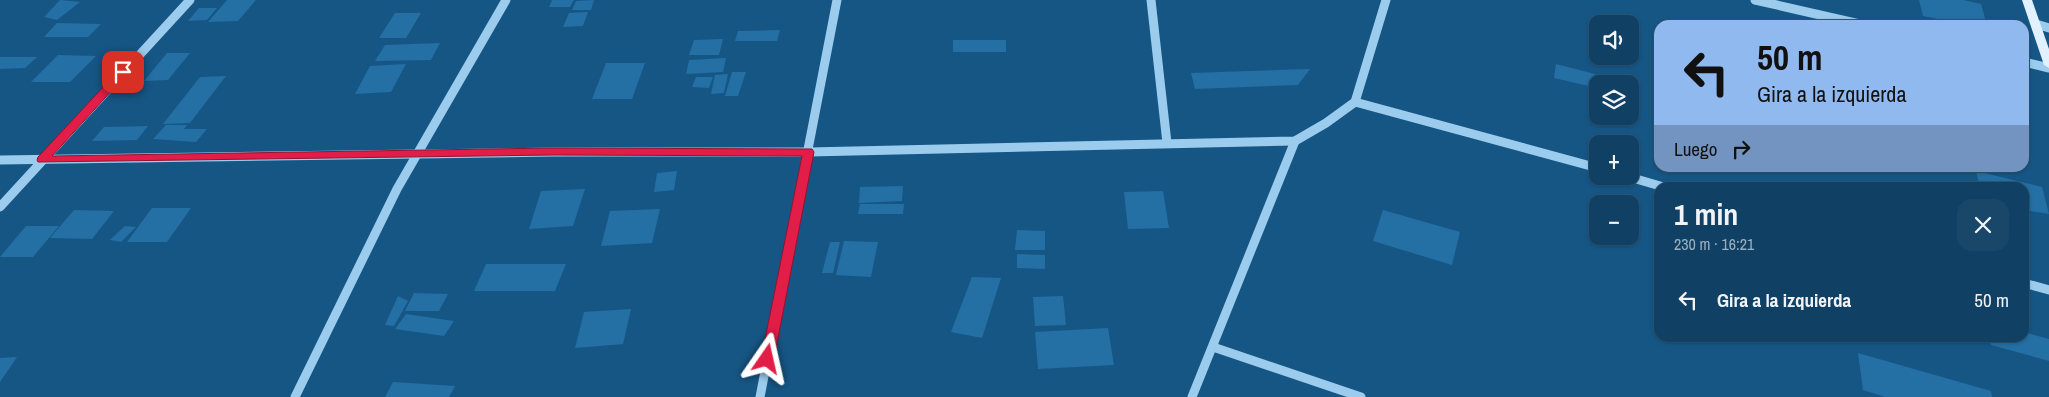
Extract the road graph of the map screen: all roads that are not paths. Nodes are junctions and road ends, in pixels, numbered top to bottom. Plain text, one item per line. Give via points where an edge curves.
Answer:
1 (190, 0) edge
2 (506, 0) edge
3 (837, 0) edge
4 (1152, 0) edge
5 (1386, 0) edge
6 (1755, 0) edge
7 (2027, 0) edge
8 (1842, 20) edge
9 (2036, 24) junction
10 (2049, 28) edge
11 (2029, 63) edge
12 (2049, 66) edge
13 (1355, 102) junction
14 (1294, 141) junction
15 (1167, 143) junction
16 (809, 152) junction
17 (417, 154) junction
18 (0, 160) edge
19 (42, 160) junction
20 (1589, 166) edge
21 (1639, 180) edge
22 (1654, 184) edge
23 (0, 207) edge
24 (2029, 284) edge
25 (2049, 290) edge
26 (1213, 347) junction
27 (295, 397) edge
28 (760, 397) edge
29 (1192, 397) edge
30 (1361, 397) edge

1 - 19 street
2 - 17 street
3 - 16 street
4 - 15 street
5 - 13 street
6 - 8 street
7 - 9 main road
9 - 10 street
9 - 12 main road
11 - 12 street
13 - 14 street
13 - 20 street
14 - 15 street
14 - 26 street
15 - 16 street
16 - 17 street
16 - 28 street
17 - 19 street
17 - 27 street
18 - 19 street
19 - 23 street
21 - 22 street
24 - 25 street
26 - 29 street
26 - 30 street

